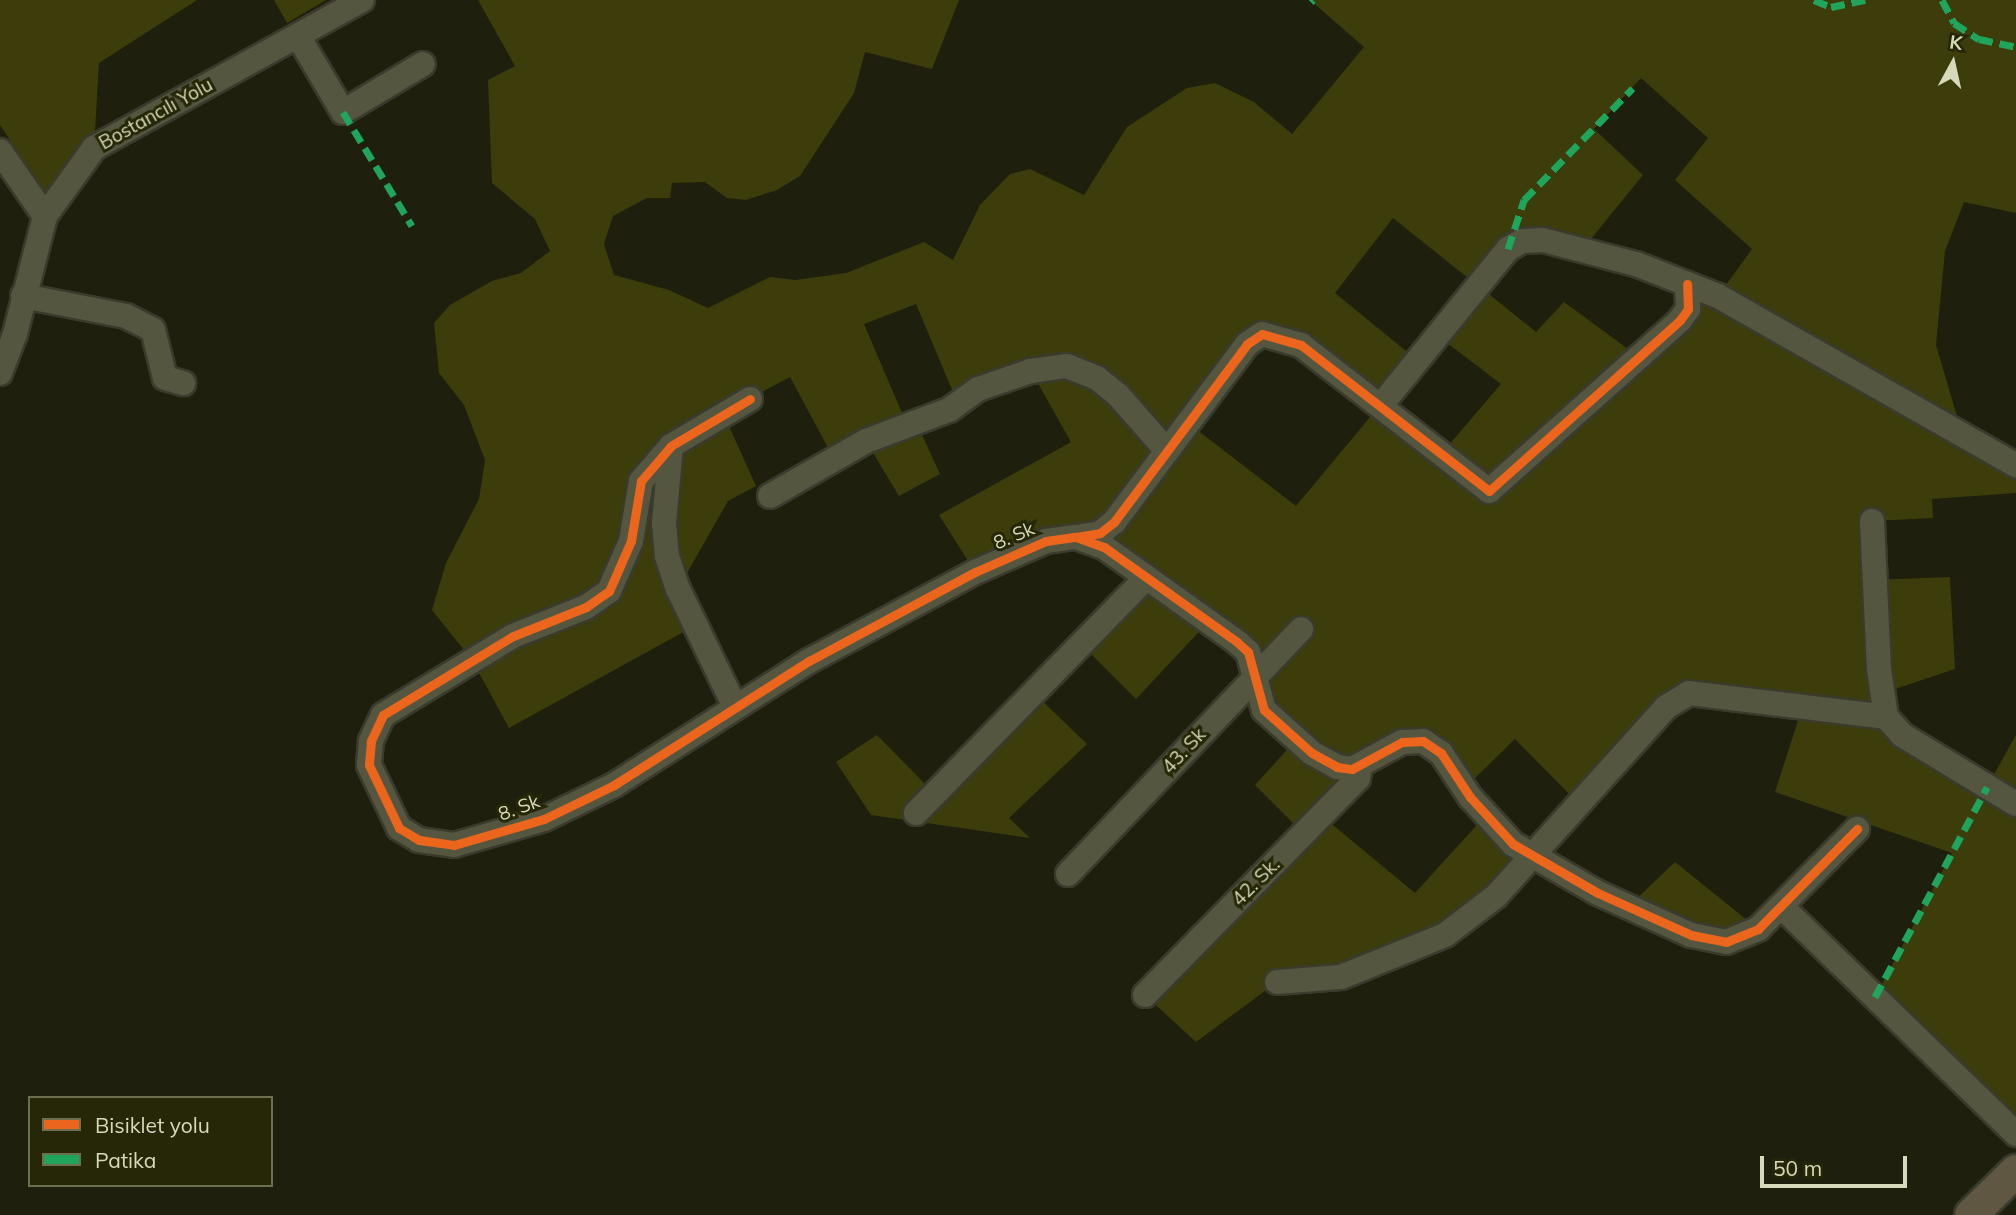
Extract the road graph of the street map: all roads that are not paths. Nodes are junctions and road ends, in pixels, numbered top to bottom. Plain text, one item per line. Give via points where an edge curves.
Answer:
1 (362, 0) edge
2 (298, 36) junction
3 (423, 64) dead end
4 (0, 152) edge
5 (45, 216) junction
6 (1687, 284) junction
7 (23, 296) junction
8 (0, 373) edge
9 (183, 383) dead end
10 (750, 399) dead end
11 (1382, 404) junction
12 (671, 446) junction
13 (1167, 451) junction
14 (2016, 465) edge
15 (770, 495) dead end
16 (1872, 521) dead end
17 (1076, 537) junction
18 (1147, 577) junction
19 (1301, 629) dead end
20 (1254, 676) junction
21 (735, 707) junction
22 (1886, 717) junction
23 (1360, 766) junction
24 (2016, 804) edge
25 (916, 813) dead end
26 (1857, 829) dead end
27 (1534, 857) junction
28 (1068, 874) dead end
29 (1783, 908) junction
30 (1277, 982) dead end
31 (1145, 995) dead end
32 (2016, 1133) edge
33 (2010, 1187) edge
34 (1971, 1215) edge

1 - 2 street, Bostancılı Yolu
2 - 3 street via 343,112
2 - 5 street, Bostancılı Yolu via 94,148
4 - 5 street
5 - 7 street, Bostancılı Yolu
6 - 11 street via 1582,250 1543,240 1522,241 1508,249
6 - 11 street, 8. Sk via 1688,309 1680,320 1489,491
6 - 14 street via 1848,367
7 - 8 street, Bostancılı Yolu
7 - 9 street via 126,316 153,330 165,378
10 - 12 street
11 - 13 street, 8. Sk via 1301,345 1262,334 1247,344
12 - 21 street via 664,523 667,556 678,589
12 - 21 street, 8. Sk via 641,481 631,541 609,591 586,607 513,636 383,715 371,741 369,765 399,828 419,840 454,845 544,819 614,785
13 - 15 street via 1118,395 1097,378 1067,366 1031,371 978,389 949,410 866,441
13 - 17 street, 8. Sk via 1114,522 1100,533
16 - 22 street via 1876,634
17 - 18 street via 1104,547
17 - 21 street, 8. Sk via 1046,541 975,572 809,661
18 - 20 street via 1248,652
18 - 25 street
19 - 20 street, 43. Sk
20 - 23 street via 1264,710 1280,726 1337,767
20 - 28 street, 43. Sk
22 - 24 street via 1902,735
22 - 27 street via 1689,693 1666,707
23 - 27 street via 1402,742 1423,741 1441,753 1500,834
23 - 31 street, 42. Sk. via 1358,778
26 - 29 street
27 - 29 street via 1598,894 1691,935 1726,942 1758,929
27 - 30 street via 1496,896 1445,935 1341,977
29 - 32 street
33 - 34 main road

